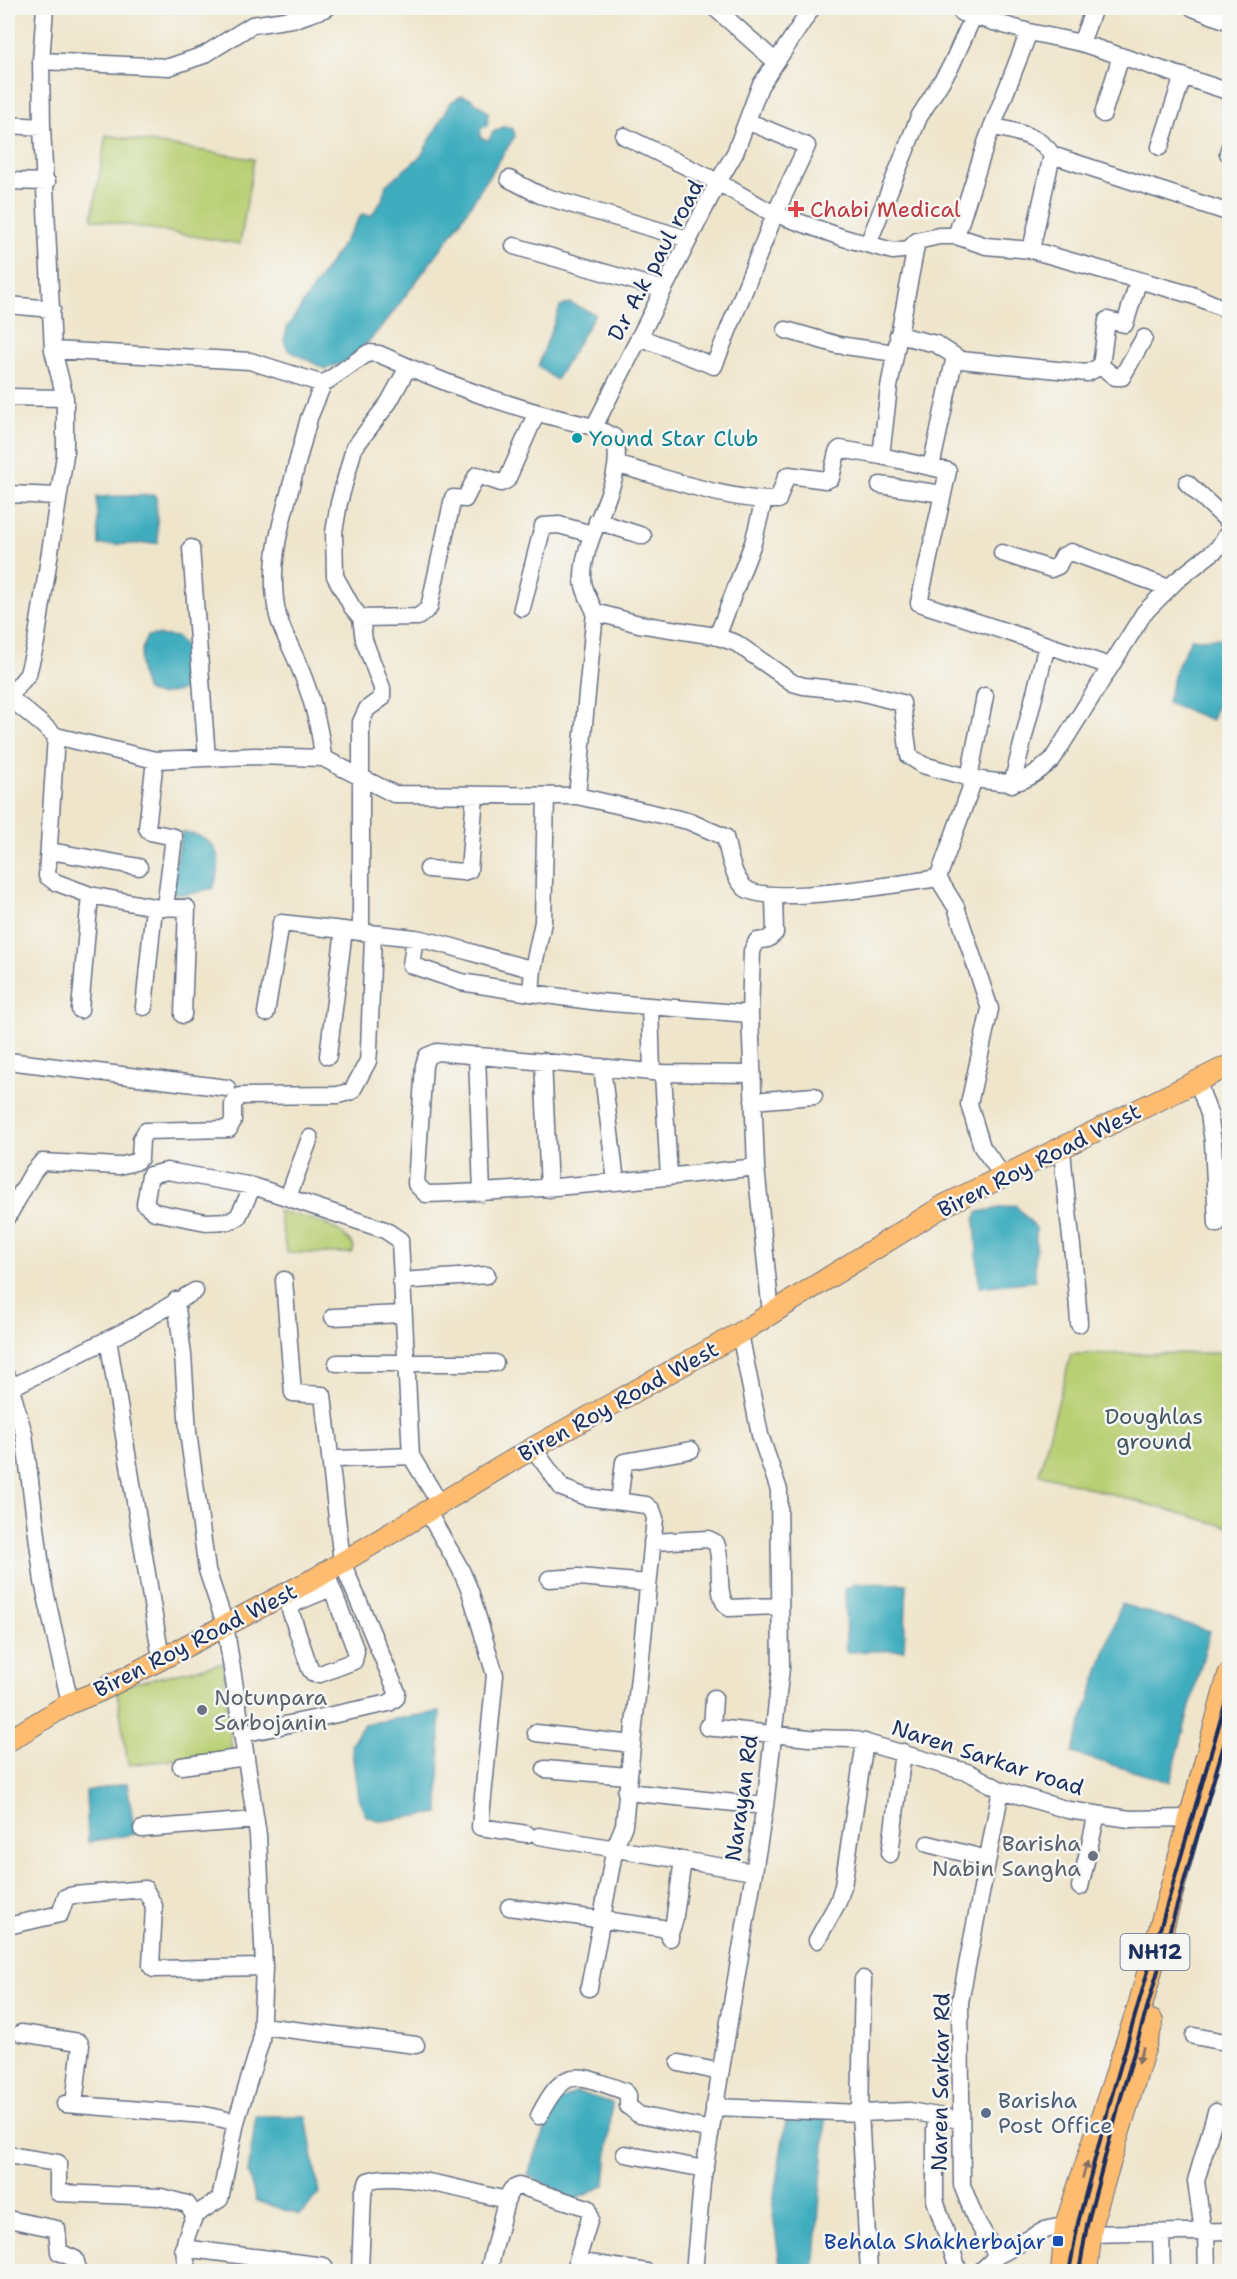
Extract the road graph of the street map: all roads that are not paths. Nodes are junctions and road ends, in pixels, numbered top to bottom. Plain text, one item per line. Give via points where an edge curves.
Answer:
1 (45, 8) edge
2 (327, 8) edge
3 (715, 8) edge
4 (812, 8) edge
5 (1094, 8) edge
6 (1194, 8) edge
7 (968, 12) edge
8 (1230, 22) edge
9 (1029, 32) junction
10 (1080, 43) junction
11 (1120, 56) junction
12 (41, 61) junction
13 (776, 62) junction
14 (1183, 76) junction
15 (1230, 92) edge
16 (1103, 114) dead end
17 (747, 121) junction
18 (8, 125) edge
19 (992, 126) junction
20 (42, 127) junction
21 (624, 136) dead end
22 (1160, 147) dead end
23 (1052, 155) junction
24 (509, 178) dead end
25 (8, 181) edge
26 (47, 182) junction
27 (718, 182) junction
28 (1230, 213) edge
29 (775, 214) junction
30 (956, 236) junction
31 (688, 239) junction
32 (917, 241) junction
33 (868, 244) junction
34 (514, 246) dead end
35 (1031, 250) junction
36 (1138, 282) junction
37 (662, 289) junction
38 (8, 305) edge
39 (52, 309) junction
40 (1230, 311) edge
41 (786, 330) dead end
42 (898, 335) junction
43 (639, 337) junction
44 (1144, 338) dead end
45 (53, 350) junction
46 (895, 353) junction
47 (955, 356) junction
48 (1101, 366) junction
49 (408, 367) junction
50 (323, 384) junction
51 (8, 397) edge
52 (65, 398) junction
53 (536, 414) junction
54 (594, 427) junction
55 (881, 456) junction
56 (618, 465) junction
57 (931, 467) junction
58 (1187, 483) dead end
59 (880, 485) dead end
60 (8, 494) edge
61 (943, 494) junction
62 (58, 496) junction
63 (764, 500) junction
64 (1230, 523) edge
65 (595, 527) junction
66 (1230, 530) edge
67 (643, 536) dead end
68 (191, 548) dead end
69 (1002, 553) dead end
70 (1169, 588) junction
71 (522, 608) dead end
72 (595, 612) junction
73 (361, 618) junction
74 (717, 637) junction
75 (1047, 645) junction
76 (1110, 666) junction
77 (985, 696) dead end
78 (8, 698) edge
79 (56, 736) junction
80 (207, 758) junction
81 (323, 758) junction
82 (155, 760) junction
83 (363, 776) junction
84 (972, 778) junction
85 (1012, 784) junction
86 (474, 795) junction
87 (546, 796) junction
88 (578, 796) junction
89 (50, 851) junction
90 (139, 867) dead end
91 (428, 869) dead end
92 (938, 878) junction
93 (90, 895) junction
94 (774, 897) junction
95 (159, 908) junction
96 (360, 932) junction
97 (415, 938) junction
98 (533, 969) junction
99 (531, 993) junction
100 (650, 1006) junction
101 (144, 1007) dead end
102 (80, 1010) dead end
103 (266, 1013) dead end
104 (750, 1014) junction
105 (183, 1015) dead end
106 (477, 1055) junction
107 (328, 1056) dead end
108 (8, 1061) edge
109 (543, 1061) junction
110 (1230, 1065) edge
111 (602, 1067) junction
112 (658, 1072) junction
113 (751, 1074) junction
114 (1197, 1080) junction
115 (228, 1088) dead end
116 (814, 1096) dead end
117 (753, 1101) junction
118 (310, 1138) dead end
119 (1062, 1148) junction
120 (756, 1167) junction
121 (1004, 1176) junction
122 (669, 1177) junction
123 (616, 1182) junction
124 (253, 1186) junction
125 (549, 1189) junction
126 (482, 1192) junction
127 (288, 1197) junction
128 (8, 1216) edge
129 (1216, 1224) dead end
130 (487, 1275) dead end
131 (284, 1280) dead end
132 (401, 1281) junction
133 (195, 1291) dead end
134 (176, 1300) junction
135 (771, 1313) junction
136 (403, 1314) junction
137 (333, 1317) dead end
138 (1079, 1324) dead end
139 (740, 1333) junction
140 (108, 1339) junction
141 (406, 1362) junction
142 (337, 1363) dead end
143 (495, 1363) dead end
144 (9, 1383) edge
145 (534, 1448) junction
146 (692, 1450) dead end
147 (411, 1456) junction
148 (338, 1459) dead end
149 (619, 1501) junction
150 (433, 1507) junction
151 (652, 1542) junction
152 (333, 1574) junction
153 (549, 1579) dead end
154 (648, 1583) junction
155 (780, 1606) junction
156 (225, 1624) junction
157 (161, 1658) junction
158 (1230, 1675) edge
159 (714, 1698) dead end
160 (70, 1703) junction
161 (536, 1733) dead end
162 (242, 1734) junction
163 (772, 1734) junction
164 (1230, 1735) edge
165 (8, 1741) edge
166 (865, 1742) junction
167 (632, 1744) junction
168 (903, 1752) junction
169 (246, 1757) junction
170 (181, 1766) dead end
171 (545, 1769) dead end
172 (627, 1784) junction
173 (1001, 1790) junction
174 (765, 1806) junction
175 (1097, 1814) junction
176 (1191, 1818) junction
177 (255, 1820) junction
178 (142, 1829) dead end
179 (928, 1844) dead end
180 (615, 1847) junction
181 (890, 1854) dead end
182 (987, 1859) junction
183 (683, 1860) junction
184 (753, 1872) junction
185 (1080, 1887) dead end
186 (509, 1907) dead end
187 (602, 1920) junction
188 (8, 1926) edge
189 (817, 1940) dead end
190 (264, 1967) junction
191 (863, 1979) dead end
192 (589, 1988) dead end
193 (262, 2026) junction
194 (21, 2032) dead end
195 (1194, 2036) dead end
196 (1230, 2043) edge
197 (416, 2045) dead end
198 (679, 2063) dead end
199 (720, 2072) junction
200 (1119, 2098) junction
201 (714, 2107) junction
202 (1216, 2112) dead end
203 (860, 2114) junction
204 (539, 2116) dead end
205 (960, 2120) junction
206 (236, 2122) junction
207 (935, 2128) dead end
208 (711, 2130) junction
209 (624, 2154) dead end
210 (8, 2155) edge
211 (705, 2169) junction
212 (507, 2200) junction
213 (195, 2215) junction
214 (8, 2218) edge
215 (1067, 2225) junction
216 (1230, 2231) edge
217 (1204, 2232) junction
218 (1161, 2233) junction
219 (1089, 2234) junction
220 (183, 2248) junction
221 (997, 2256) junction
222 (324, 2266) dead end
223 (576, 2266) edge
224 (79, 2271) edge
225 (190, 2271) edge
226 (360, 2271) edge
227 (493, 2271) edge
228 (647, 2271) edge
229 (694, 2271) edge
230 (868, 2271) edge
231 (959, 2271) edge
232 (980, 2271) edge
233 (1063, 2271) edge
234 (1085, 2271) edge
235 (1162, 2271) edge
236 (1207, 2271) edge

1 - 12 street
2 - 12 street via 298,18 252,25 204,55 169,67
3 - 13 street
4 - 13 street
5 - 10 street
6 - 8 street
7 - 9 street
7 - 33 street via 951,66 919,117
9 - 10 street
9 - 19 street
10 - 11 street
11 - 14 street
11 - 16 street
12 - 20 street
13 - 17 street via 760,86
14 - 15 street
14 - 22 street
17 - 27 street
17 - 29 street via 807,146
18 - 20 street
19 - 23 street via 1034,138 1047,145
19 - 30 street
20 - 26 street
21 - 27 street
23 - 28 street
23 - 35 street
24 - 31 street via 540,195
25 - 26 street
26 - 39 street
27 - 29 street, D.r A.k paul road
27 - 31 street, D.r A.k paul road
29 - 33 street, D.r A.k paul road
29 - 43 street via 714,366
30 - 32 street, D.r A.k paul road
30 - 35 street via 986,246
31 - 37 street, D.r A.k paul road
32 - 33 street, D.r A.k paul road via 909,249 893,251
32 - 42 street
34 - 37 street
35 - 36 street
36 - 40 street via 1192,295
36 - 48 street via 1125,324 1107,320
37 - 43 street, D.r A.k paul road
38 - 39 street
39 - 45 street
41 - 46 street via 838,345
42 - 46 street
42 - 47 street via 936,344
43 - 54 street, D.r A.k paul road
44 - 48 street via 1122,377 1115,377
45 - 50 street via 250,362
45 - 52 street
46 - 55 street
47 - 48 street via 1078,374
47 - 57 street
49 - 50 street via 368,353
49 - 53 street
49 - 73 street via 389,402 354,448 339,503 335,576
50 - 81 street via 309,418 280,524 274,582 278,617 320,728
51 - 52 street
52 - 62 street via 64,455
53 - 54 street
53 - 73 street via 507,480 501,483 477,476 465,499 453,498 429,608 418,617
54 - 56 street via 614,437
55 - 57 street
55 - 63 street via 840,450 831,478 789,475 778,500
56 - 63 street
56 - 65 street
57 - 61 street via 948,471
58 - 64 street
59 - 61 street
60 - 62 street
61 - 75 street via 919,603
62 - 78 street via 36,642 28,674
63 - 74 street via 753,543
65 - 67 street
65 - 71 street via 543,526
65 - 72 street via 583,582
66 - 70 street via 1218,548
68 - 80 street
69 - 70 street via 1051,568 1071,552
70 - 76 street via 1144,613
72 - 74 street
72 - 88 street
73 - 83 street via 364,640 382,688 382,698 367,709 361,722
74 - 84 street via 746,649 793,683 860,692 902,703 909,756 923,765
75 - 76 street
75 - 85 street
76 - 85 street via 1053,760 1031,779
77 - 84 street
78 - 79 street
79 - 82 street
79 - 89 street
80 - 81 street
80 - 82 street
81 - 83 street
82 - 95 street via 147,828 174,837
83 - 86 street via 394,794
83 - 96 street
84 - 85 street
84 - 92 street
86 - 87 street
86 - 91 street via 470,870
87 - 88 street
87 - 98 street via 543,922
88 - 94 street via 688,821 725,837 735,874 744,887 754,894
89 - 90 street
89 - 93 street via 49,878
92 - 94 street
92 - 121 street via 956,907 990,1009 969,1104 981,1147
93 - 95 street
93 - 102 street
94 - 104 street via 775,933 757,941 752,951
95 - 101 street
95 - 105 street via 187,908
96 - 97 street
96 - 103 street via 281,923
96 - 107 street
96 - 128 street via 369,1050 368,1061 352,1091 338,1095 240,1096 233,1104 229,1129 146,1131 141,1139 140,1158 129,1164 42,1162
97 - 98 street
97 - 99 street via 411,965 461,982
98 - 99 street
99 - 100 street
100 - 104 street
100 - 112 street
104 - 113 street
106 - 109 street
106 - 126 street
106 - 126 street via 437,1052 427,1056 416,1184 426,1194
108 - 115 street
109 - 111 street
109 - 125 street
110 - 114 main road, Biren Roy Road West
111 - 112 street
111 - 123 street
112 - 113 street
112 - 122 street
113 - 117 street
114 - 119 main road, Biren Roy Road West
114 - 129 street via 1211,1133
116 - 117 street
117 - 120 street
118 - 127 street
119 - 121 main road, Biren Roy Road West
119 - 138 street
120 - 122 street
120 - 135 street
121 - 135 main road, Biren Roy Road West via 945,1205
122 - 123 street
123 - 125 street
124 - 124 street via 238,1217 230,1221 206,1222 155,1212 145,1203 150,1175 167,1171
124 - 127 street
125 - 126 street
127 - 132 street via 394,1234 400,1240
130 - 132 street
131 - 152 street via 293,1393 323,1395
132 - 136 street
133 - 134 street
134 - 140 street
134 - 156 street via 188,1432 207,1570
135 - 139 main road, Biren Roy Road West
136 - 137 street
136 - 141 street
139 - 145 main road, Biren Roy Road West
139 - 155 street, Narayan Rd via 760,1435 779,1490
140 - 144 street
140 - 157 street
141 - 142 street
141 - 143 street
141 - 147 street
144 - 160 street via 24,1434 43,1582
145 - 149 street via 562,1488 586,1497
145 - 150 main road, Biren Roy Road West
146 - 149 street via 624,1461
147 - 148 street
147 - 150 street
149 - 151 street via 646,1505 652,1510
150 - 152 main road, Biren Roy Road West
150 - 180 street via 473,1598 495,1674 480,1827
151 - 154 street
151 - 155 street via 708,1539 716,1543 723,1604 729,1608
152 - 152 street via 356,1656 354,1661 314,1674 290,1610
152 - 156 main road, Biren Roy Road West
152 - 162 street via 395,1682 396,1698 389,1703
153 - 154 street via 579,1576
154 - 167 street
155 - 163 street, Narayan Rd via 781,1668
156 - 157 main road, Biren Roy Road West
156 - 162 street
157 - 160 main road, Biren Roy Road West
158 - 176 highway, NH12
159 - 163 street, Naren Sarkar road via 710,1727
160 - 165 main road, Biren Roy Road West
161 - 167 street
162 - 169 street
163 - 166 street, Naren Sarkar road
163 - 174 street, Narayan Rd
164 -> 200 highway, NH12 via 1157,2003
166 - 168 street, Naren Sarkar road
166 - 189 street via 843,1886
167 - 172 street
168 - 173 street, Naren Sarkar road via 970,1773
168 - 181 street
169 - 170 street
169 - 177 street
171 - 172 street
172 - 174 street
172 - 180 street via 624,1825
173 - 175 street, Naren Sarkar road via 1068,1810
173 - 182 street, Naren Sarkar Rd
174 - 184 street, Narayan Rd
175 - 176 street, Naren Sarkar road via 1130,1819
175 - 185 street
176 - 200 highway, NH12
177 - 178 street
177 - 190 street
179 - 182 street
180 - 183 street
180 - 187 street
182 - 205 street, Naren Sarkar Rd via 960,2002
183 - 184 street
183 - 187 street via 670,1935 662,1928
184 - 199 street, Narayan Rd
186 - 187 street
187 - 192 street
188 - 190 street via 60,1914 66,1897 74,1894 145,1889 154,1906 154,1969
190 - 193 street
191 - 203 street
193 - 197 street
193 - 206 street
194 - 206 street via 79,2042 70,2104 204,2115
195 - 196 street
198 - 199 street
199 - 201 street, Narayan Rd
215 -> 200 highway, NH12
200 - 219 highway, NH12
201 - 203 street
201 - 208 street, Narayan Rd
202 - 217 street via 1196,2181
203 - 205 street via 909,2111
203 - 230 street
204 - 208 street via 547,2100 567,2079 578,2076 624,2091 628,2106 639,2115
205 - 221 street, Naren Sarkar Rd via 962,2185
206 - 213 street via 220,2199
207 - 231 street via 937,2211
208 - 211 street, Narayan Rd
209 - 211 street
210 - 213 street via 58,2163 58,2193 161,2197 187,2204
211 - 229 street, Narayan Rd
212 - 223 street via 512,2189 519,2186 588,2208 590,2218
212 - 226 street via 417,2181 368,2181 363,2194
212 - 227 street via 490,2265
213 - 220 street
214 - 224 street via 57,2229 59,2252 75,2259
215 - 219 street
215 - 221 street via 1045,2230
215 - 233 highway, NH12
216 - 217 street
217 - 218 street
217 - 236 street
218 - 219 street
218 - 235 street
219 - 234 highway, NH12
220 - 222 street
220 - 225 street via 183,2259
221 - 232 street
223 - 228 street

